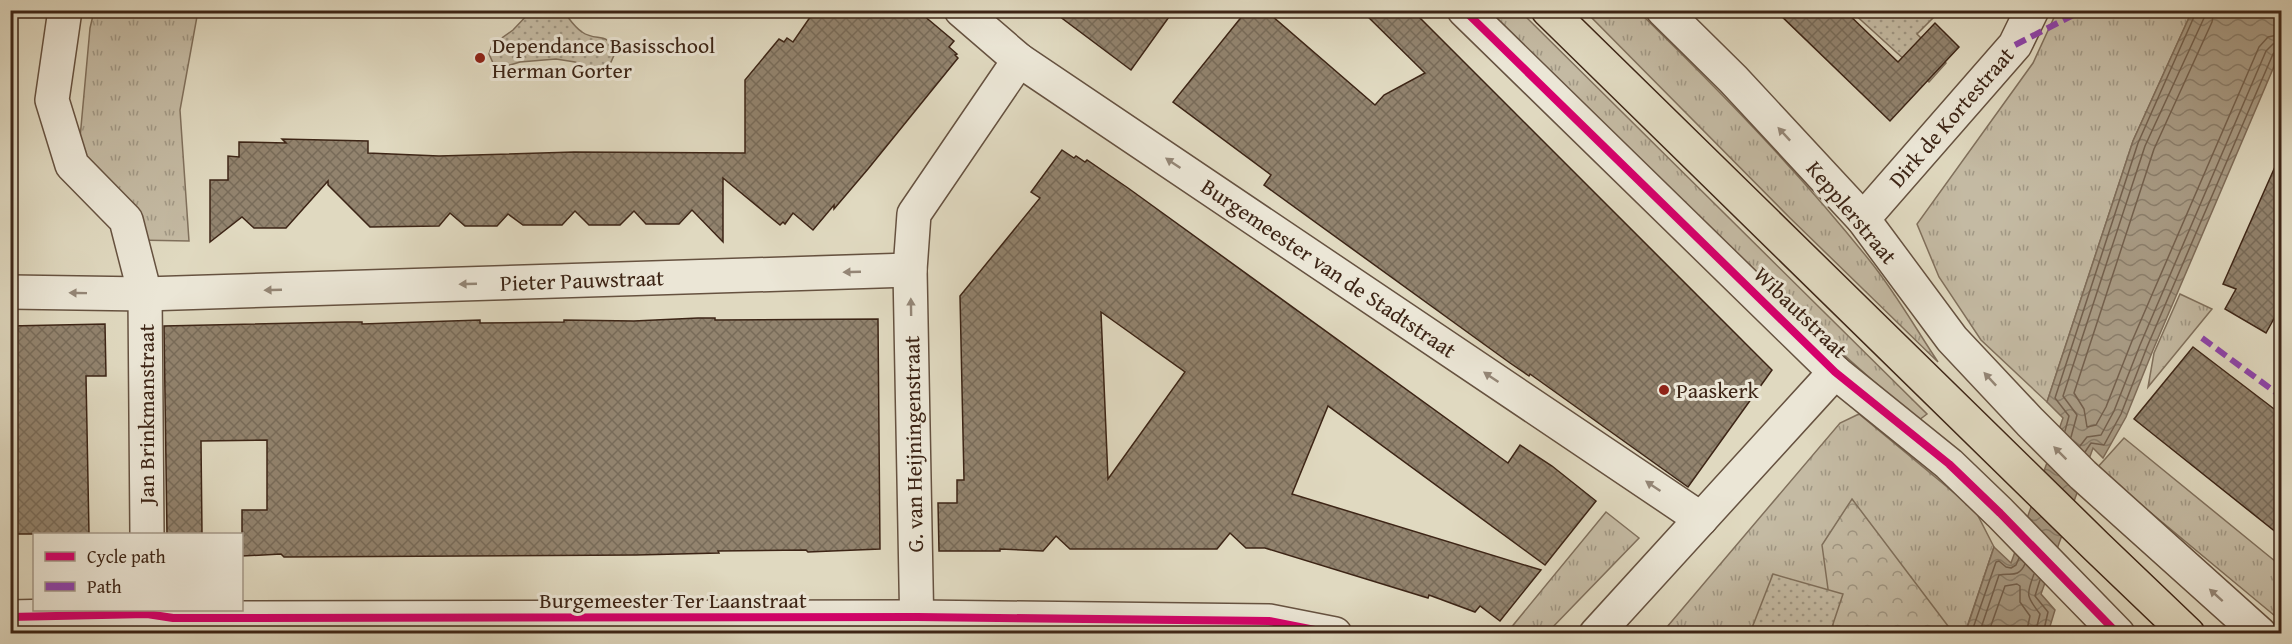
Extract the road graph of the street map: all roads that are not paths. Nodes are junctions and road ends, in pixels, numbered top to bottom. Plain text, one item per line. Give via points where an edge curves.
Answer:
1 (65, 10) edge
2 (961, 10) edge
3 (1464, 10) edge
4 (1548, 10) edge
5 (1663, 10) edge
6 (2032, 10) edge
7 (1019, 60) junction
8 (1863, 219) junction
9 (910, 270) junction
10 (10, 292) edge
11 (145, 294) junction
12 (1835, 372) junction
13 (1701, 519) junction
14 (147, 533) edge
15 (10, 617) edge
16 (147, 619) edge
17 (917, 625) edge
18 (1335, 633) edge
19 (1596, 633) edge
20 (2118, 633) edge
21 (2188, 633) edge
22 (2260, 633) edge

1 - 11 street, Jan Brinkmanstraat via 52,100 72,165 126,220
2 - 7 street, Burgemeester van de Stadtstraat
3 - 12 street, Wibautstraat
4 - 21 main road, Wibautstraat
8 -> 5 street, Kepplerstraat
6 - 8 street, Dirk de Kortestraat via 2015,45
7 - 9 street via 915,214
13 -> 7 street, Burgemeester van de Stadtstraat
22 -> 8 street, Kepplerstraat via 2091,483 2030,422 1952,339
9 -> 11 street, Pieter Pauwstraat
17 -> 9 street, G. van Heijningenstraat
11 -> 10 street, Pieter Pauwstraat
11 - 14 street, Jan Brinkmanstraat
12 - 13 street
12 - 20 street, Wibautstraat via 1949,464
13 - 19 street
15 - 16 street, Burgemeester Ter Laanstraat
16 - 17 street, Burgemeester Ter Laanstraat
17 - 18 street, Burgemeester Ter Laanstraat via 1269,621

